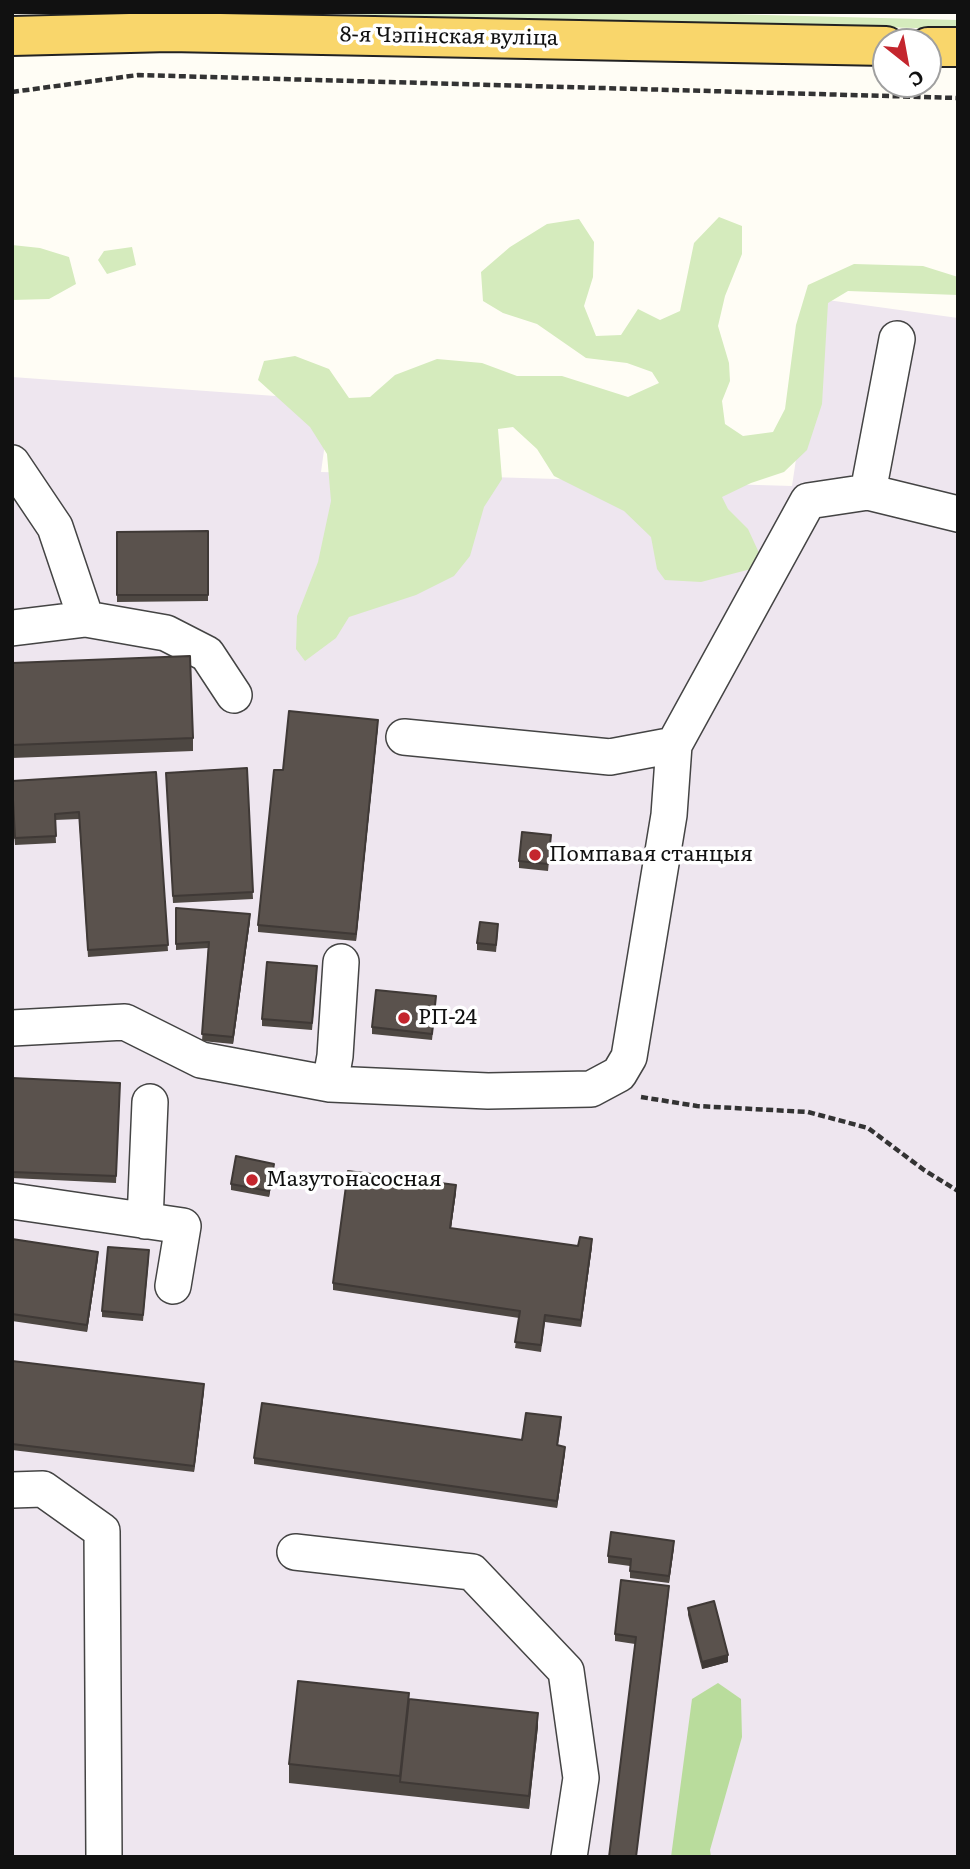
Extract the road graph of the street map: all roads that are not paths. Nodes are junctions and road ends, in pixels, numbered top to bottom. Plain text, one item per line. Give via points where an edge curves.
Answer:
1 (12, 36) edge
2 (872, 46) edge
3 (897, 339) dead end
4 (12, 463) edge
5 (868, 492) junction
6 (958, 514) edge
7 (86, 619) junction
8 (12, 628) edge
9 (234, 695) dead end
10 (404, 737) dead end
11 (674, 745) junction
12 (341, 961) dead end
13 (12, 1028) edge
14 (330, 1084) junction
15 (150, 1101) dead end
16 (12, 1201) edge
17 (145, 1221) junction
18 (173, 1286) dead end
19 (12, 1490) edge
20 (295, 1552) dead end
21 (104, 1857) edge
22 (569, 1857) edge

1 - 2 main road, 8-я Чэпінская вуліца via 169,32
3 - 5 lane
4 - 7 lane via 55,527
5 - 6 lane
5 - 11 lane via 808,501
7 - 8 lane
7 - 9 lane via 166,634 207,654
10 - 11 lane via 610,757
11 - 14 lane via 669,816 629,1057 619,1074 592,1089 488,1091
12 - 14 lane
13 - 14 lane via 125,1022 201,1060
15 - 17 lane
16 - 17 lane
17 - 18 lane via 183,1226
19 - 21 lane via 43,1489 102,1531
20 - 22 lane via 472,1572 566,1671 580,1777

